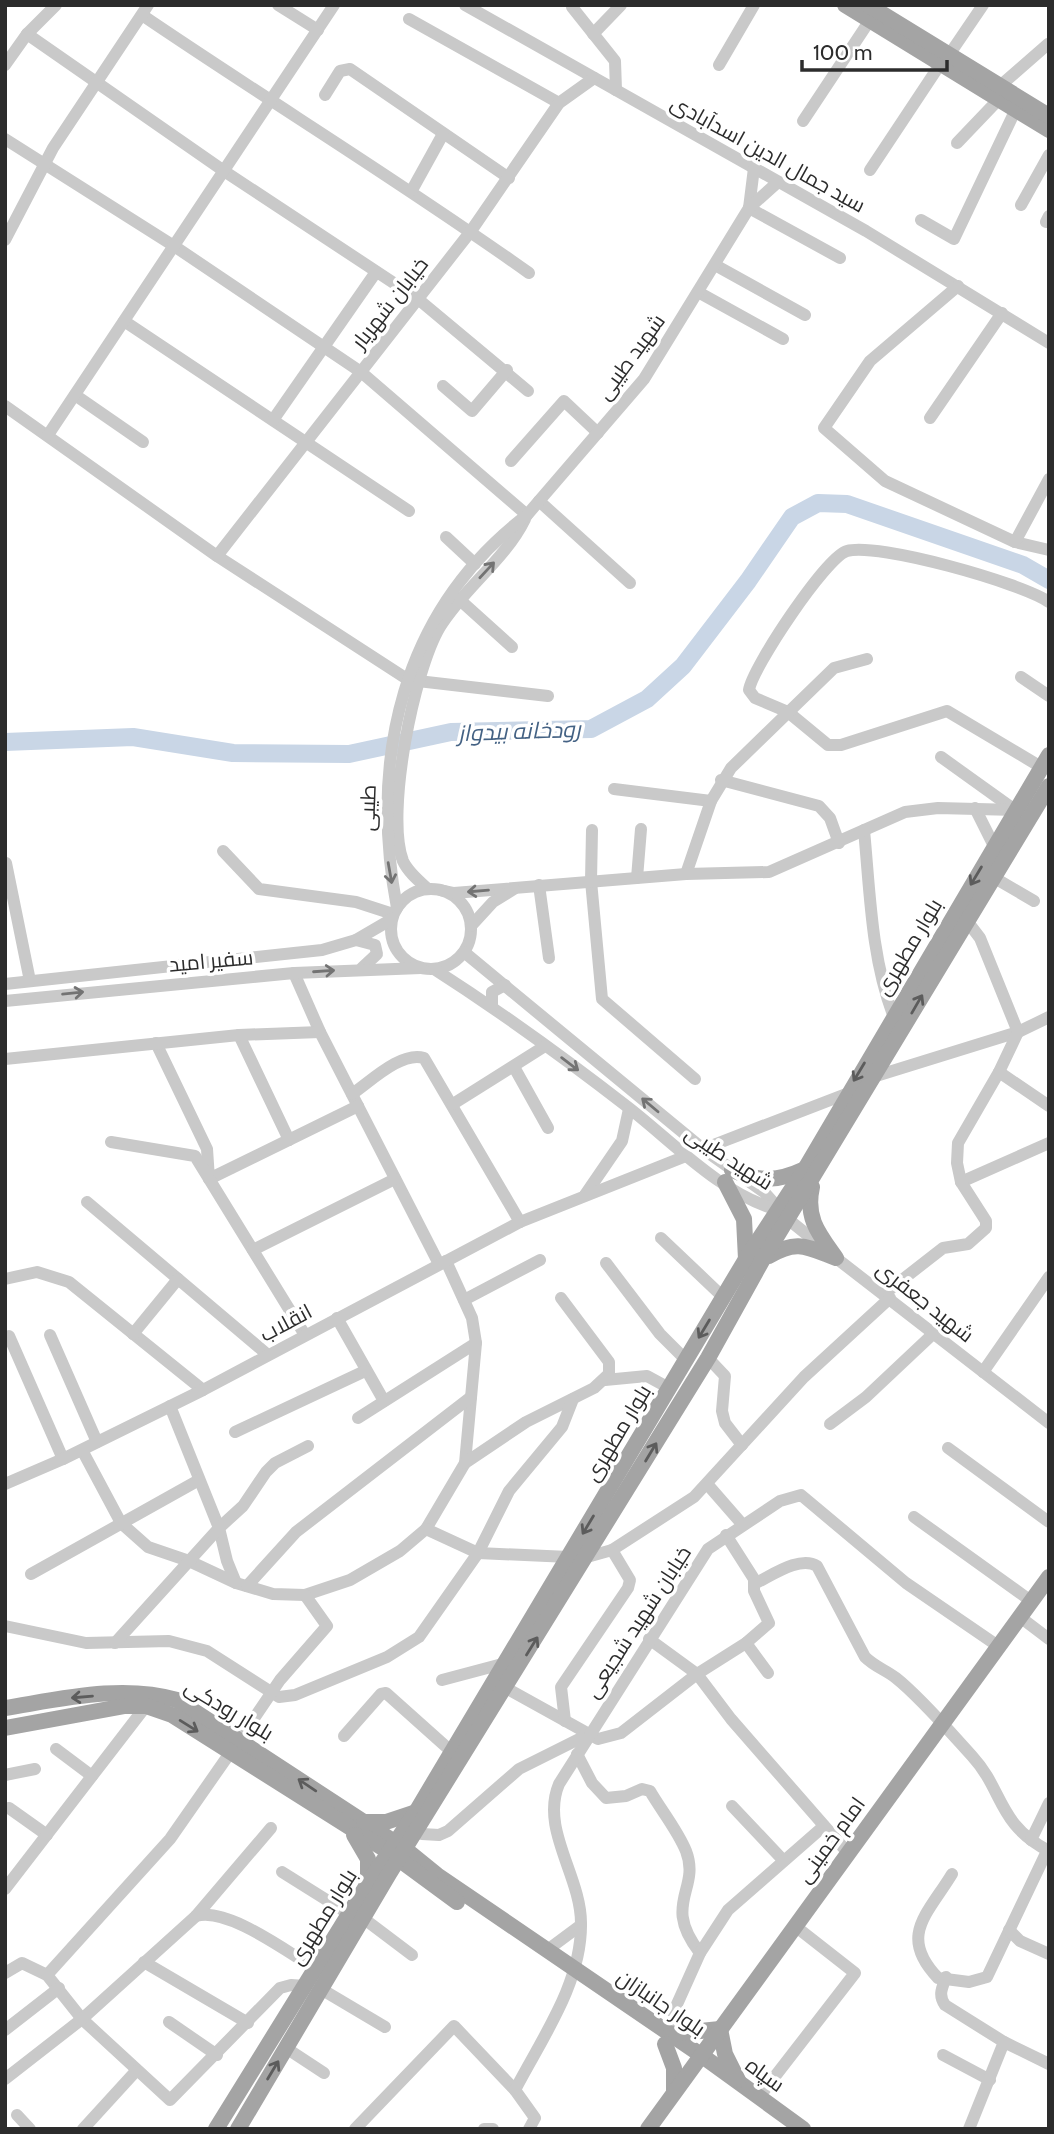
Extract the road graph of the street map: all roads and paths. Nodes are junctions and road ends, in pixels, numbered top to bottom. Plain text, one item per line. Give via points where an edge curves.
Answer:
1 (56, 5) edge
2 (278, 5) edge
3 (334, 5) edge
4 (465, 5) edge
5 (621, 5) edge
6 (754, 5) edge
7 (845, 5) edge
8 (983, 5) edge
9 (572, 7) dead end
10 (145, 10) edge
11 (879, 12) edge
12 (409, 19) dead end
13 (318, 30) junction
14 (27, 34) junction
15 (593, 34) junction
16 (1048, 44) edge
17 (945, 59) junction
18 (5, 65) edge
19 (719, 65) dead end
20 (594, 78) junction
21 (95, 82) junction
22 (616, 90) junction
23 (998, 93) junction
24 (324, 95) dead end
25 (270, 102) junction
26 (559, 103) junction
27 (1016, 109) junction
28 (1049, 116) edge
29 (803, 121) dead end
30 (1049, 130) edge
31 (443, 134) junction
32 (5, 139) edge
33 (957, 143) dead end
34 (1049, 155) edge
35 (45, 162) junction
36 (754, 169) junction
37 (870, 170) dead end
38 (224, 171) junction
39 (509, 178) junction
40 (778, 182) junction
41 (412, 190) junction
42 (1021, 205) dead end
43 (749, 208) junction
44 (921, 220) dead end
45 (471, 232) junction
46 (5, 240) edge
47 (174, 246) junction
48 (840, 258) dead end
49 (715, 265) junction
50 (376, 272) junction
51 (529, 273) dead end
52 (958, 286) junction
53 (698, 292) junction
54 (418, 299) junction
55 (1002, 313) junction
56 (805, 315) dead end
57 (124, 321) junction
58 (783, 340) dead end
59 (1049, 343) edge
60 (324, 347) junction
61 (507, 370) junction
62 (361, 372) junction
63 (443, 386) dead end
64 (528, 391) dead end
65 (75, 394) junction
66 (5, 406) edge
67 (930, 418) dead end
68 (273, 420) junction
69 (598, 433) junction
70 (48, 435) junction
71 (307, 441) junction
72 (143, 442) dead end
73 (511, 461) dead end
74 (1049, 479) edge
75 (538, 501) junction
76 (409, 511) dead end
77 (527, 515) junction
78 (446, 537) dead end
79 (1015, 542) junction
80 (1049, 550) edge
81 (217, 556) junction
82 (475, 564) junction
83 (630, 583) dead end
84 (461, 601) junction
85 (1049, 602) edge
86 (512, 647) dead end
87 (867, 659) dead end
88 (1021, 677) dead end
89 (412, 680) junction
90 (548, 696) dead end
91 (1049, 696) edge
92 (405, 712) joint
93 (788, 712) junction
94 (942, 757) dead end
95 (397, 758) junction
96 (1045, 761) edge
97 (721, 780) junction
98 (614, 789) dead end
99 (1047, 792) edge
100 (711, 801) junction
101 (975, 808) junction
102 (1016, 810) junction
103 (592, 830) dead end
104 (641, 830) dead end
105 (864, 830) junction
106 (839, 843) junction
107 (994, 846) junction
108 (223, 851) dead end
109 (6, 863) edge
110 (686, 874) junction
111 (993, 877) junction
112 (637, 878) junction
113 (591, 881) junction
114 (539, 885) junction
115 (517, 887) junction
116 (434, 890) junction
117 (1034, 901) dead end
118 (394, 914) junction
119 (967, 921) junction
120 (471, 926) junction
121 (356, 940) junction
122 (464, 952) junction
123 (550, 958) dead end
124 (934, 960) junction
125 (362, 968) junction
126 (427, 969) junction
127 (294, 973) junction
128 (30, 981) junction
129 (5, 984) edge
130 (505, 985) junction
131 (5, 1000) edge
132 (492, 1007) junction
133 (893, 1015) junction
134 (1049, 1017) edge
135 (320, 1032) junction
136 (1018, 1032) junction
137 (239, 1035) junction
138 (156, 1044) junction
139 (545, 1046) junction
140 (5, 1059) edge
141 (514, 1067) junction
142 (999, 1072) junction
143 (876, 1076) junction
144 (695, 1079) dead end
145 (846, 1094) junction
146 (355, 1100) junction
147 (1046, 1100) edge
148 (453, 1104) junction
149 (629, 1109) junction
150 (548, 1128) dead end
151 (289, 1140) junction
152 (111, 1142) dead end
153 (1049, 1143) edge
154 (704, 1149) junction
155 (687, 1156) junction
156 (809, 1174) junction
157 (729, 1176) junction
158 (209, 1179) junction
159 (396, 1179) junction
160 (961, 1182) junction
161 (585, 1196) junction
162 (87, 1202) dead end
163 (783, 1215) junction
164 (520, 1222) junction
165 (661, 1238) dead end
166 (253, 1250) junction
167 (836, 1258) junction
168 (540, 1260) dead end
169 (442, 1262) junction
170 (606, 1263) dead end
171 (752, 1263) junction
172 (1049, 1277) edge
173 (5, 1279) edge
174 (178, 1279) junction
175 (887, 1296) junction
176 (723, 1297) junction
177 (561, 1298) dead end
178 (464, 1300) junction
179 (337, 1318) junction
180 (934, 1333) junction
181 (133, 1334) junction
182 (50, 1335) dead end
183 (305, 1335) junction
184 (9, 1336) dead end
185 (477, 1343) junction
186 (268, 1355) junction
187 (708, 1358) junction
188 (686, 1360) junction
189 (365, 1371) junction
190 (983, 1372) junction
191 (605, 1380) junction
192 (669, 1388) junction
193 (203, 1390) junction
194 (471, 1397) junction
195 (573, 1399) junction
196 (384, 1401) junction
197 (170, 1406) junction
198 (358, 1418) dead end
199 (1049, 1423) edge
200 (830, 1424) dead end
201 (235, 1432) dead end
202 (97, 1443) junction
203 (742, 1445) junction
204 (308, 1446) dead end
205 (948, 1448) dead end
206 (82, 1450) junction
207 (63, 1459) junction
208 (465, 1463) junction
209 (199, 1480) junction
210 (5, 1484) edge
211 (708, 1485) junction
212 (914, 1517) dead end
213 (1049, 1522) edge
214 (121, 1523) junction
215 (743, 1524) junction
216 (219, 1528) junction
217 (426, 1529) junction
218 (726, 1535) junction
219 (612, 1550) junction
220 (478, 1552) junction
221 (587, 1556) junction
222 (569, 1557) junction
223 (189, 1561) junction
224 (31, 1574) dead end
225 (1049, 1577) edge
226 (754, 1584) junction
227 (242, 1585) junction
228 (305, 1595) junction
229 (1031, 1601) junction
230 (1020, 1617) junction
231 (5, 1626) edge
232 (649, 1639) junction
233 (1049, 1639) edge
234 (115, 1643) junction
235 (746, 1643) junction
236 (998, 1646) junction
237 (506, 1662) junction
238 (768, 1673) dead end
239 (697, 1674) junction
240 (442, 1680) dead end
241 (506, 1688) junction
242 (271, 1692) junction
243 (146, 1706) junction
244 (5, 1708) edge
245 (565, 1721) junction
246 (941, 1725) junction
247 (5, 1728) edge
248 (590, 1734) junction
249 (344, 1737) dead end
250 (240, 1739) junction
251 (56, 1749) dead end
252 (452, 1752) junction
253 (230, 1753) junction
254 (577, 1754) junction
255 (35, 1769) dead end
256 (5, 1775) edge
257 (92, 1776) junction
258 (1049, 1803) edge
259 (732, 1805) dead end
260 (9, 1808) dead end
261 (423, 1815) junction
262 (354, 1824) junction
263 (824, 1826) junction
264 (271, 1828) dead end
265 (47, 1835) junction
266 (1031, 1840) junction
267 (397, 1851) junction
268 (1048, 1851) edge
269 (848, 1853) junction
270 (783, 1860) junction
271 (282, 1872) dead end
272 (952, 1874) dead end
273 (431, 1878) junction
274 (5, 1889) edge
275 (371, 1891) junction
276 (196, 1916) junction
277 (356, 1916) junction
278 (581, 1925) junction
279 (795, 1926) junction
280 (1009, 1930) junction
281 (546, 1951) junction
282 (700, 1953) junction
283 (1049, 1954) edge
284 (412, 1955) dead end
285 (144, 1962) junction
286 (316, 1969) junction
287 (5, 1973) edge
288 (47, 1975) junction
289 (574, 1975) junction
290 (946, 1977) junction
291 (313, 1987) junction
292 (59, 1988) junction
293 (82, 2019) junction
294 (169, 2022) dead end
295 (248, 2023) junction
296 (385, 2027) dead end
297 (720, 2029) junction
298 (5, 2030) edge
299 (667, 2036) junction
300 (1004, 2042) junction
301 (286, 2048) junction
302 (217, 2055) junction
303 (701, 2055) junction
304 (943, 2055) dead end
305 (1049, 2064) edge
306 (136, 2071) junction
307 (324, 2073) dead end
308 (5, 2079) edge
309 (990, 2080) junction
310 (738, 2082) junction
311 (515, 2090) junction
312 (674, 2093) junction
313 (759, 2097) junction
314 (17, 2115) dead end
315 (30, 2129) edge
316 (83, 2129) edge
317 (216, 2129) edge
318 (238, 2129) edge
319 (355, 2129) edge
320 (484, 2129) edge
321 (493, 2129) edge
322 (529, 2129) edge
323 (648, 2129) edge
324 (803, 2129) edge
325 (969, 2129) edge

1 - 14 street
2 - 13 street
3 - 13 street
4 - 20 street, سید جمال الدین اسدآبادی
5 - 15 street
6 - 19 street
7 - 11 main road
8 - 17 street
9 - 15 street
10 - 21 street
10 - 25 street
11 - 17 main road
11 - 29 street
12 - 26 street
13 - 25 street
14 - 18 street
14 - 21 street
15 - 22 street via 615,61
16 - 23 street
17 - 23 main road
17 - 37 street
20 - 22 street, سید جمال الدین اسدآبادی
20 - 26 street, خیابان شهریار
21 - 35 street
21 - 38 street
22 - 36 street, سید جمال الدین اسدآبادی
23 - 27 main road
23 - 28 main road
23 - 33 street
24 - 31 street via 340,71 350,69
25 - 38 street
25 - 41 street
26 - 39 street, خیابان شهریار
27 - 30 main road
27 - 44 street via 954,239
31 - 39 street
31 - 41 street
32 - 35 street
34 - 42 street
35 - 46 street
35 - 47 street
36 - 40 street, سید جمال الدین اسدآبادی
36 - 43 street, شهید طیبی
38 - 47 street
38 - 50 street
39 - 45 street, خیابان شهریار
40 - 43 street, شهید طیبی
40 - 52 street, سید جمال الدین اسدآبادی
41 - 45 street
43 - 48 street
43 - 49 street, شهید طیبی
45 - 51 street
45 - 54 street, خیابان شهریار
47 - 57 street
47 - 60 street
49 - 53 street, شهید طیبی
49 - 56 street
50 - 54 street
50 - 60 street
52 - 55 street, سید جمال الدین اسدآبادی
52 - 79 street via 870,361 824,428 885,481
53 - 58 street
53 - 69 street, شهید طیبی via 644,379
54 - 61 street
54 - 62 street, خیابان شهریار
55 - 59 street, سید جمال الدین اسدآبادی
55 - 67 street
57 - 65 street
57 - 68 street
60 - 62 street
60 - 68 street
61 - 63 street via 472,411
61 - 64 street
62 - 71 street, خیابان شهریار
62 - 77 street
65 - 70 street
65 - 72 street
66 - 70 street
68 - 71 street
69 - 73 street via 564,401
69 - 75 street, شهید طیبی
70 - 81 street
71 - 76 street
71 - 81 street, خیابان شهریار
74 - 79 street
75 - 77 street, شهید طیبی
75 - 83 street
77 - 82 street, شهید طیبی
84 -> 77 street, شهید طیبی via 514,540
78 - 82 street
79 - 80 street
81 - 89 street
82 - 89 street, شهید طیبی via 432,621
84 - 86 street
84 - 89 street, شهید طیبی via 440,626
85 - 93 street via 1010,584 904,555 847,551 823,568 750,685 755,698
87 - 93 street via 834,668
88 - 91 street
89 - 90 street
89 - 92 street, شهید طیبی
92 - 95 street, طیبی
93 - 96 street via 834,746 947,711
93 - 97 street
94 - 102 street
95 - 116 street, طیبی via 397,826 404,863
95 -> 118 street, طیبی via 385,802
96 - 102 main road, بلوار مطهری
97 - 100 street
97 - 106 street via 819,806 830,818
98 - 100 street
99 - 111 main road, بلوار مطهری
100 - 110 street
101 - 102 street
101 - 105 street via 905,812
101 - 107 street
102 - 107 main road, بلوار مطهری
103 - 113 street
104 - 112 street
105 - 106 street
105 - 133 street via 874,941
106 - 110 street via 769,872
107 -> 124 main road, بلوار مطهری
108 - 118 street via 259,889 356,902
109 - 128 street
110 - 112 street
111 - 117 street
111 - 119 main road, بلوار مطهری
112 - 113 street
113 - 114 street
113 - 144 street via 602,999
114 - 115 street
114 - 123 street
115 -> 116 street via 454,893
115 - 120 street
116 - 118 street via 415,892
116 - 120 street via 461,903
118 - 121 street, سفیر امید
118 - 126 street via 393,944 409,963
119 - 124 main road, بلوار مطهری
119 - 136 street via 980,938
120 - 122 street
121 - 125 street via 375,945 377,954
121 - 128 street, سفیر امید via 267,957
122 - 126 street via 456,960
122 - 130 street, شهید طیبی
124 - 133 main road, بلوار مطهری
143 -> 124 main road, بلوار مطهری
125 - 126 street, سفیر امید
127 -> 125 street, سفیر امید
126 - 132 street, شهید طیبی
131 -> 127 street, سفیر امید
127 - 135 street
128 - 129 street, سفیر امید
130 - 132 street via 492,992
154 -> 130 street, شهید طیبی
132 - 139 street, شهید طیبی
133 -> 145 main road, بلوار مطهری
134 - 136 street
135 - 137 street
135 - 146 street
136 - 142 street
136 - 143 street
137 - 138 street
137 - 151 street
138 - 140 street
138 - 158 street via 207,1149
139 - 141 street
139 -> 149 street, شهید طیبی
141 - 148 street
141 - 150 street
142 - 147 street
142 - 160 street via 958,1143
143 - 156 main road, بلوار مطهری
145 - 154 street
145 - 156 main road, بلوار مطهری
146 - 148 street via 401,1062 418,1056 429,1063
146 - 151 street
146 - 159 street
148 - 164 street
149 - 155 street, شهید طیبی
149 - 161 street via 622,1140
151 - 158 street
152 - 158 street via 195,1156
153 - 160 street
154 - 157 street, شهید طیبی
155 - 157 street, شهید طیبی
155 - 161 street, انقلاب
156 - 157 main road via 768,1180
156 - 163 main road, بلوار مطهری
156 - 167 main road via 813,1226
157 - 163 street, شهید طیبی via 764,1192
157 - 171 main road via 744,1219
158 - 166 street
159 - 166 street
159 - 169 street
160 - 175 street via 986,1221 984,1231 968,1244 943,1248
161 - 164 street, انقلاب
162 - 174 street
163 - 167 street, شهید جعفری
163 - 171 main road, بلوار مطهری
164 - 169 street, انقلاب
165 - 176 street
166 - 183 street
167 - 171 main road via 795,1244
167 - 175 street, شهید جعفری
168 - 178 street
169 - 178 street
169 - 179 street, انقلاب
170 - 188 street via 660,1335
171 - 176 main road, بلوار مطهری
171 - 187 main road, بلوار مطهری
172 - 190 street
173 - 181 street via 37,1272 69,1282
174 - 181 street
174 - 186 street
175 - 180 street, شهید جعفری
175 - 203 street
176 -> 188 main road, بلوار مطهری
177 - 191 street via 609,1362
178 - 185 street
179 - 183 street, انقلاب
179 - 189 street
180 - 190 street, شهید جعفری
180 - 200 street
181 - 193 street
182 - 202 street
183 - 186 street, انقلاب
184 - 207 street
185 - 194 street
185 - 196 street
186 - 193 street, انقلاب
187 - 203 street via 724,1376 725,1423
221 -> 187 main road, بلوار مطهری
188 - 192 main road, بلوار مطهری
189 - 196 street
189 - 201 street
190 - 199 street, شهید جعفری
191 - 192 street via 647,1376
191 - 195 street
192 -> 222 main road, بلوار مطهری
193 - 197 street, انقلاب
194 - 208 street
194 - 227 street via 296,1532
195 - 208 street via 526,1422
195 - 220 street via 562,1427 509,1491
196 - 198 street
197 - 202 street, انقلاب
197 - 209 street
202 - 206 street, انقلاب
203 - 211 street
204 - 216 street via 275,1463 243,1506
205 - 213 street
206 - 207 street, انقلاب
206 - 214 street
207 - 210 street, انقلاب
208 - 217 street
209 - 214 street
209 - 216 street
211 - 215 street
211 - 219 street
212 - 229 street
214 - 223 street via 148,1547
214 - 224 street
215 - 218 street, خیابان شهید شجیعی
215 - 236 street, خیابان شهید شجیعی via 779,1501 800,1495 906,1583
216 - 223 street
216 - 227 street via 227,1561
217 - 220 street
217 - 228 street via 401,1551 350,1580
218 - 226 street
218 - 232 street, خیابان شهید شجیعی via 696,1564
219 - 221 street
219 - 245 street via 630,1580 628,1588 561,1687
220 - 222 street
220 - 242 street via 432,1622 404,1647 295,1695 279,1697
241 -> 221 main road, بلوار مطهری
222 - 237 main road, بلوار مطهری
223 - 227 street
223 - 234 street
225 - 229 main road, امام خمینی
226 - 235 street via 769,1620
226 - 246 street via 797,1564 817,1566 865,1657 898,1679
227 - 228 street via 273,1594
228 - 242 street via 327,1626
229 - 230 main road, امام خمینی
230 - 233 street
230 - 236 main road, امام خمینی
231 - 234 street via 67,1641
232 - 239 street
232 - 248 street, خیابان شهید شجیعی
234 - 242 street via 169,1641 207,1651
235 - 238 street
235 - 239 street
236 - 246 main road, امام خمینی
237 - 240 street
237 - 252 main road, بلوار مطهری
239 - 248 street via 621,1733 603,1740
239 - 263 street
241 - 245 street
241 - 261 main road, بلوار مطهری
242 - 250 street
243 - 247 main road, بلوار رودکی
243 -> 253 main road, بلوار رودکی via 172,1715
243 - 257 street
250 -> 244 main road, بلوار رودکی via 177,1700 149,1692
245 - 248 street
246 - 266 street via 974,1758 1001,1809
246 - 269 main road, امام خمینی
248 - 254 street, خیابان شهید شجیعی
248 - 261 street via 519,1769 448,1831 439,1835
249 - 252 street via 386,1693
262 -> 250 main road, بلوار رودکی
251 - 257 street
252 - 261 main road, بلوار مطهری
253 - 262 main road, بلوار رودکی
253 - 288 street via 170,1839
254 - 278 street, خیابان شهید شجیعی via 559,1784 553,1810 580,1900
254 - 282 street via 606,1798 642,1788 650,1791 687,1853 682,1923
255 - 256 street
257 - 265 street
258 - 266 street
259 - 270 street
260 - 265 street
261 - 262 main road
261 - 267 main road, بلوار مطهری
261 - 273 main road
262 - 267 main road, بلوار رودکی
262 - 275 main road via 368,1859
263 - 269 street
263 - 270 street
264 - 276 street
265 - 274 street
266 - 268 street
267 - 273 main road, بلوار جانبازان
267 - 275 main road, بلوار مطهری
268 - 280 street
269 - 279 main road, امام خمینی
270 - 282 street via 728,1910
271 - 277 street
272 - 290 street via 920,1927 916,1945 923,1963 938,1978
273 - 275 main road via 411,1878
273 - 281 main road, بلوار جانبازان
273 - 289 main road, بلوار جانبازان
275 - 277 main road, بلوار مطهری
276 - 285 street
276 - 286 street via 215,1914 235,1922
277 - 284 street
277 - 286 main road, بلوار مطهری
277 - 291 main road, بلوار مطهری
278 - 281 street
278 - 289 street, خیابان شهید شجیعی
279 - 297 main road, امام خمینی
279 - 313 street via 855,1973
280 - 283 street via 1020,1941
280 - 290 street via 987,1977 970,1982
281 - 289 main road, بلوار جانبازان
282 - 299 street
285 - 293 street
285 - 295 street
286 - 291 main road, بلوار مطهری
287 - 288 street via 23,1963
288 - 292 street
289 - 299 main road, بلوار جانبازان
289 - 311 street
290 - 300 street via 941,1990 945,2005
291 - 295 street via 291,1984 280,1988
291 - 296 street
291 - 301 main road, بلوار مطهری
291 - 317 main road, بلوار مطهری
292 - 293 street
292 - 298 street
293 - 306 street
293 - 308 street
294 - 302 street
295 - 302 street
297 - 299 main road
297 - 303 main road, امام خمینی
297 - 310 main road
299 - 303 main road, بلوار جانبازان
299 - 312 main road
300 - 305 street
300 - 309 street
301 - 307 street
318 -> 301 main road, بلوار مطهری
302 - 306 street via 170,2100
303 - 310 main road, سپاه
303 - 312 main road, امام خمینی
304 - 309 street
306 - 316 street
309 - 325 street
310 - 313 main road, سپاه
311 - 319 street via 454,2026
311 - 322 street via 534,2118
312 - 323 main road, امام خمینی
313 - 324 main road, سپاه
314 - 315 street
320 - 321 street

